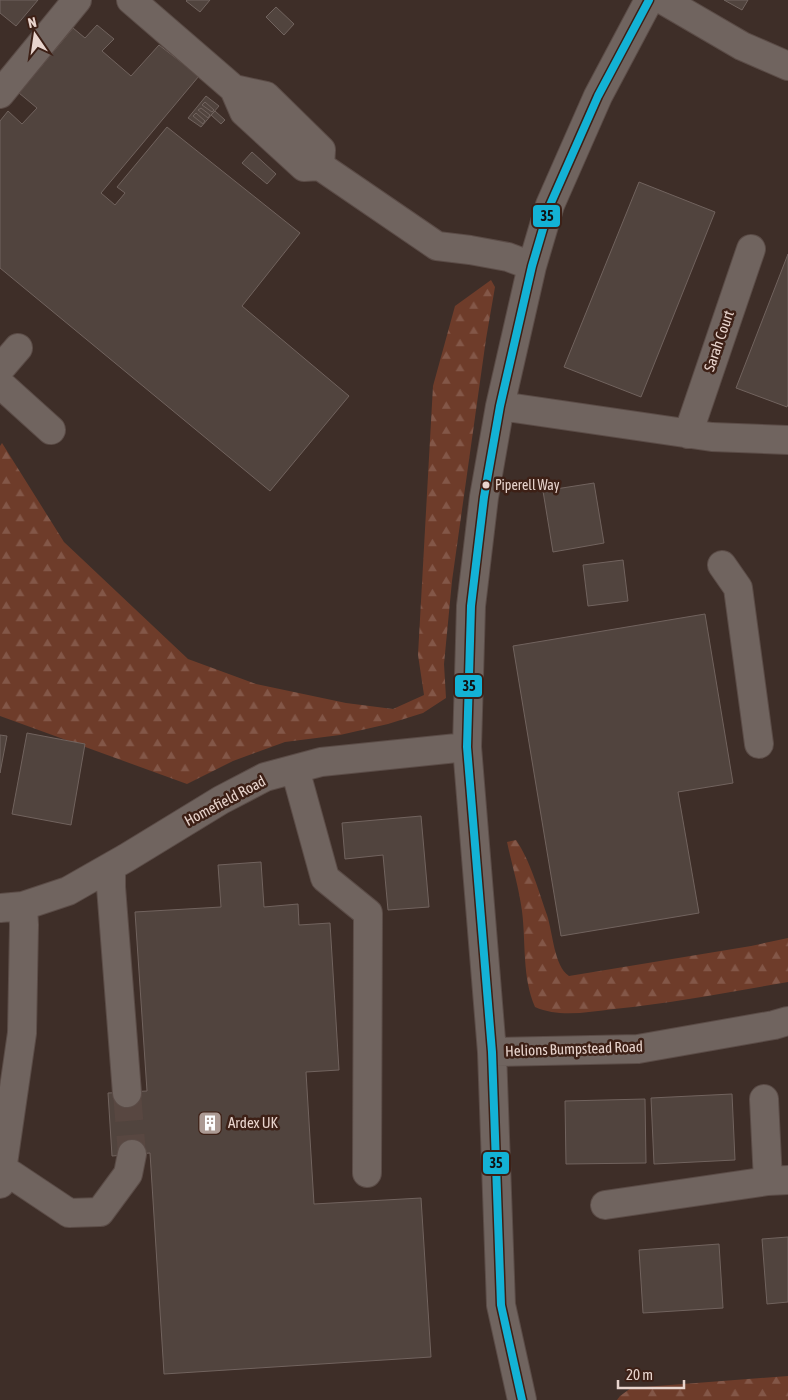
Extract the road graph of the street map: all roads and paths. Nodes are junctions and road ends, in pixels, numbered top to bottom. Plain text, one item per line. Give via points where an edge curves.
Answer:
1 (77, 0) edge
2 (131, 0) edge
3 (649, 0) edge
4 (663, 0) edge
5 (788, 66) edge
6 (0, 94) edge
7 (751, 249) dead end
8 (532, 266) junction
9 (18, 348) dead end
10 (0, 368) edge
11 (0, 384) edge
12 (500, 406) junction
13 (51, 430) dead end
14 (688, 434) junction
15 (788, 440) edge
16 (722, 566) dead end
17 (759, 744) dead end
18 (467, 747) junction
19 (295, 769) junction
20 (111, 867) junction
21 (12, 907) edge
22 (788, 1021) edge
23 (492, 1052) junction
24 (127, 1092) tunnel mouth
25 (764, 1099) dead end
26 (132, 1154) tunnel mouth
27 (1, 1174) edge
28 (367, 1174) dead end
29 (778, 1180) edge
30 (604, 1205) dead end
31 (522, 1398) edge

1 - 6 street
2 - 8 street via 234,89 244,112 304,167 320,166 437,246 508,257
3 - 8 street via 598,96 550,205
4 - 5 street via 742,46
7 - 14 street, Sarah Court
8 - 12 street
9 - 10 street
11 - 13 street
12 - 14 street
12 - 18 street via 484,497 471,606
14 - 15 street
16 - 17 street via 738,588
18 - 19 street, Homefield Road via 320,762
18 - 23 street
19 - 20 street, Homefield Road via 265,777 221,800
19 - 28 street via 324,878 368,914
20 - 21 street, Homefield Road via 68,891
20 - 24 street
21 - 27 street via 24,925 22,1033
22 - 23 street, Helions Bumpstead Road via 638,1049
23 - 31 street, Helions Bumpstead Road via 501,1305
25 - 29 street
26 - 27 street via 128,1174 100,1212 70,1213
29 - 30 street

